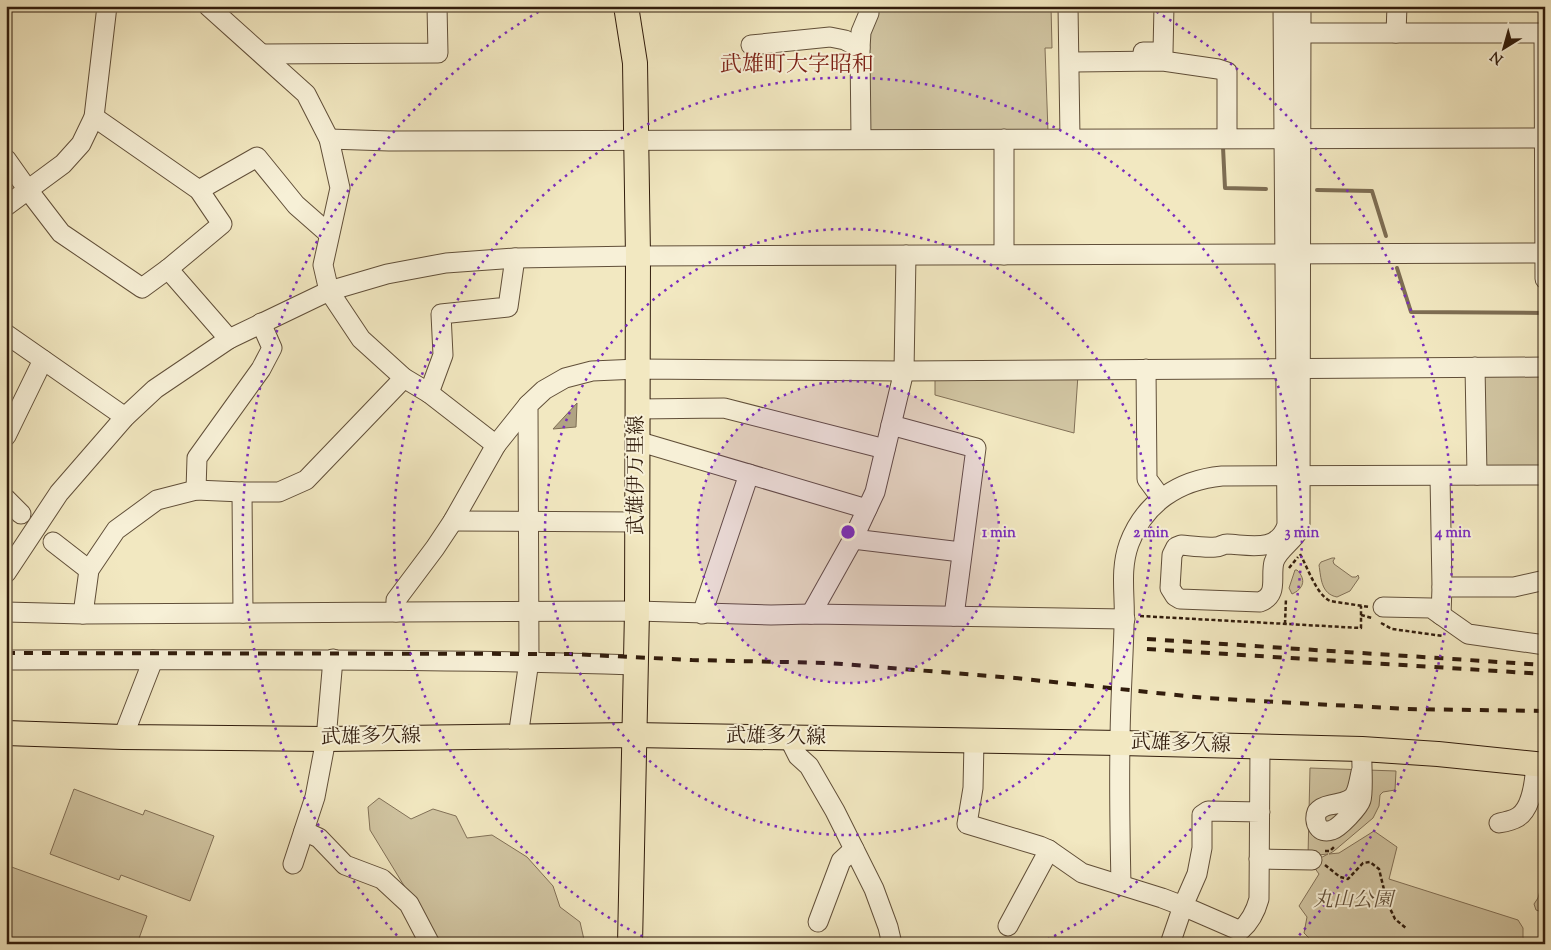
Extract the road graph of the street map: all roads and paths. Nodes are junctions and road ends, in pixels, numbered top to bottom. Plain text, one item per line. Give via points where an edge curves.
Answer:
1 (107, 6) edge
2 (208, 6) edge
3 (437, 6) edge
4 (626, 6) edge
5 (868, 6) edge
6 (1058, 6) edge
7 (1068, 6) edge
8 (1164, 6) edge
9 (1283, 6) edge
10 (1301, 6) edge
11 (1397, 6) edge
12 (1292, 33) junction
13 (1396, 33) junction
14 (1544, 33) edge
15 (751, 44) dead end
16 (860, 48) junction
17 (263, 54) junction
18 (1069, 59) junction
19 (94, 117) junction
20 (1226, 132) dead end
21 (1070, 138) junction
22 (1292, 138) junction
23 (1544, 138) edge
24 (329, 139) junction
25 (636, 139) junction
26 (861, 139) junction
27 (1004, 139) junction
28 (6, 159) edge
29 (28, 190) junction
30 (199, 190) junction
31 (6, 206) edge
32 (329, 234) junction
33 (1545, 253) edge
34 (1292, 254) junction
35 (906, 255) junction
36 (1004, 255) junction
37 (638, 256) junction
38 (515, 258) junction
39 (168, 269) junction
40 (1545, 279) edge
41 (329, 291) junction
42 (261, 323) junction
43 (6, 334) edge
44 (229, 339) junction
45 (43, 360) junction
46 (1476, 367) junction
47 (1545, 367) edge
48 (638, 369) junction
49 (1146, 369) junction
50 (1293, 369) junction
51 (904, 371) junction
52 (404, 378) junction
53 (429, 393) junction
54 (528, 405) junction
55 (637, 409) junction
56 (125, 417) junction
57 (891, 425) junction
58 (8, 428) edge
59 (637, 442) junction
60 (496, 446) junction
61 (885, 449) junction
62 (749, 474) junction
63 (1477, 475) junction
64 (1545, 475) edge
65 (1294, 476) junction
66 (1440, 476) junction
67 (196, 490) junction
68 (242, 492) junction
69 (1161, 498) junction
70 (6, 499) edge
71 (867, 509) junction
72 (21, 514) dead end
73 (453, 521) junction
74 (528, 521) junction
75 (637, 522) junction
76 (853, 539) junction
77 (53, 542) dead end
78 (961, 552) junction
79 (90, 570) junction
80 (1287, 570) dead end
81 (6, 573) edge
82 (1545, 580) edge
83 (1442, 587) junction
84 (1286, 597) dead end
85 (1361, 606) junction
86 (1383, 607) joint
87 (529, 610) junction
88 (637, 611) junction
89 (6, 612) edge
90 (396, 612) junction
91 (243, 613) junction
92 (83, 614) junction
93 (702, 614) junction
94 (811, 614) junction
95 (1361, 615) junction
96 (1441, 615) junction
97 (954, 616) junction
98 (1131, 617) junction
99 (1285, 624) junction
100 (1450, 637) dead end
101 (1545, 646) edge
102 (333, 659) junction
103 (6, 660) edge
104 (153, 660) junction
105 (529, 662) junction
106 (635, 665) junction
107 (6, 733) edge
108 (633, 735) junction
109 (123, 737) junction
110 (518, 737) junction
111 (789, 738) junction
112 (326, 739) junction
113 (974, 742) junction
114 (1120, 742) junction
115 (1260, 747) junction
116 (1541, 764) edge
117 (1260, 812) junction
118 (1499, 823) dead end
119 (304, 831) junction
120 (854, 849) junction
121 (1049, 850) junction
122 (1259, 859) junction
123 (1312, 860) joint
124 (293, 864) dead end
125 (1120, 885) junction
126 (1183, 906) junction
127 (818, 922) dead end
128 (1008, 926) dead end
129 (1407, 930) dead end
130 (430, 944) edge
131 (630, 944) edge
132 (892, 944) edge
133 (1170, 944) edge

1 - 19 street
2 - 17 street
3 - 17 street via 438,53
4 - 25 main road, 武雄伊万里線 via 634,63
5 - 16 street
6 - 18 street via 1059,62
7 - 18 street
8 - 18 street via 1164,52
9 - 12 street
10 - 12 street
11 - 13 street
12 - 13 street
12 - 22 street
13 - 14 street
14 - 23 street
15 - 16 street via 830,37
16 - 26 street
17 - 24 street via 306,94
18 - 20 street via 1163,61 1227,72
18 - 21 street
19 - 29 street via 81,144 63,164
19 - 30 street
21 - 22 street
21 - 27 street
22 - 23 street
22 - 34 street
23 - 33 street
24 - 25 street
24 - 32 street via 340,188
25 - 26 street
25 - 37 main road, 武雄伊万里線
26 - 27 street
27 - 36 street
28 - 29 street
29 - 31 street
29 - 39 street via 61,233 142,288
30 - 32 street via 257,157 296,205
30 - 39 street via 222,224
32 - 41 street via 323,265
33 - 34 street
33 - 40 street
34 - 36 street
34 - 50 street
35 - 36 street
35 - 37 street
35 - 51 street
37 - 38 street
37 - 48 main road, 武雄伊万里線
38 - 41 street via 446,263 387,274
38 - 53 street via 508,307 442,314 443,355
39 - 44 street
41 - 42 street
41 - 52 street via 361,339
42 - 44 street
42 - 67 street via 272,348 261,369 197,458
43 - 45 street
44 - 56 street via 155,389
45 - 56 street
45 - 58 street
46 - 47 street
46 - 50 street
46 - 63 street
48 - 51 street
48 - 54 street via 592,371 565,378 544,390
48 - 55 main road, 武雄伊万里線
49 - 50 street
49 - 51 street
49 - 69 street via 1146,479
50 - 65 street
51 - 57 street
52 - 53 street
52 - 68 street via 306,480 279,492
53 - 60 street
54 - 60 street
54 - 74 street
55 - 59 main road, 武雄伊万里線
55 - 61 street via 724,408
56 - 81 street via 59,493
57 - 61 street
57 - 78 street via 976,448
59 - 62 street
59 - 75 main road, 武雄伊万里線
60 - 73 street
61 - 71 street via 875,492
62 - 71 street
62 - 93 street
63 - 64 street
63 - 66 street
65 - 65 street via 1300,528 1276,557 1269,598 1260,602 1180,599 1175,596 1170,588 1172,555 1176,547 1269,545 1279,538 1287,525
65 - 66 street
65 - 69 street via 1210,477 1187,483
66 - 83 street
67 - 68 street
67 - 79 street via 157,500 116,530
68 - 91 street
69 - 98 street via 1136,530 1125,558 1122,591
70 - 72 street
71 - 76 street
73 - 74 street
73 - 90 street via 396,600
74 - 75 street
74 - 87 street
75 - 88 main road, 武雄伊万里線
76 - 78 street
76 - 94 street
77 - 79 street
78 - 97 street
79 - 92 street
80 - 85 path via 1300,554 1324,598
82 - 83 street via 1514,587
83 - 96 street
84 - 99 path
85 - 86 path
85 - 95 path
86 - 96 street via 1431,608
87 - 88 street
87 - 90 street
87 - 105 street
88 - 93 street
88 - 106 main road, 武雄伊万里線
89 - 92 street
90 - 91 street
91 - 92 street
93 - 94 street
94 - 97 street
95 - 99 path via 1361,628
95 - 100 path via 1374,618 1392,629
96 - 101 street via 1468,634
97 - 98 street
98 - 99 path
98 - 114 street
102 - 104 street
102 - 105 street
102 - 112 street
103 - 104 street
104 - 109 street
105 - 106 street
105 - 110 street
106 - 108 main road, 武雄伊万里線
107 - 109 main road, 武雄多久線
108 - 110 main road, 武雄多久線
108 - 111 main road, 武雄多久線
108 - 131 main road, 武雄伊万里線
109 - 112 main road, 武雄多久線
110 - 112 main road, 武雄多久線
111 - 113 main road, 武雄多久線
111 - 120 street via 798,756 809,766
112 - 119 street via 315,797
113 - 114 main road, 武雄多久線
113 - 121 street via 973,788 967,824
114 - 115 main road, 武雄多久線
114 - 125 street
115 - 116 main road, 武雄多久線 via 1361,760 1438,754
115 - 117 street
116 - 118 street via 1527,807 1519,817
117 - 122 street
117 - 126 street via 1205,812 1197,874
119 - 124 street
119 - 130 street via 319,838 345,865 382,878 409,904
120 - 127 street via 841,861
120 - 132 street via 874,889
121 - 125 street via 1082,873
121 - 128 street
122 - 123 street
122 - 126 street via 1259,902 1241,930
123 - 129 path via 1348,879 1363,863 1370,862 1379,869 1395,919
125 - 126 street
126 - 133 street

